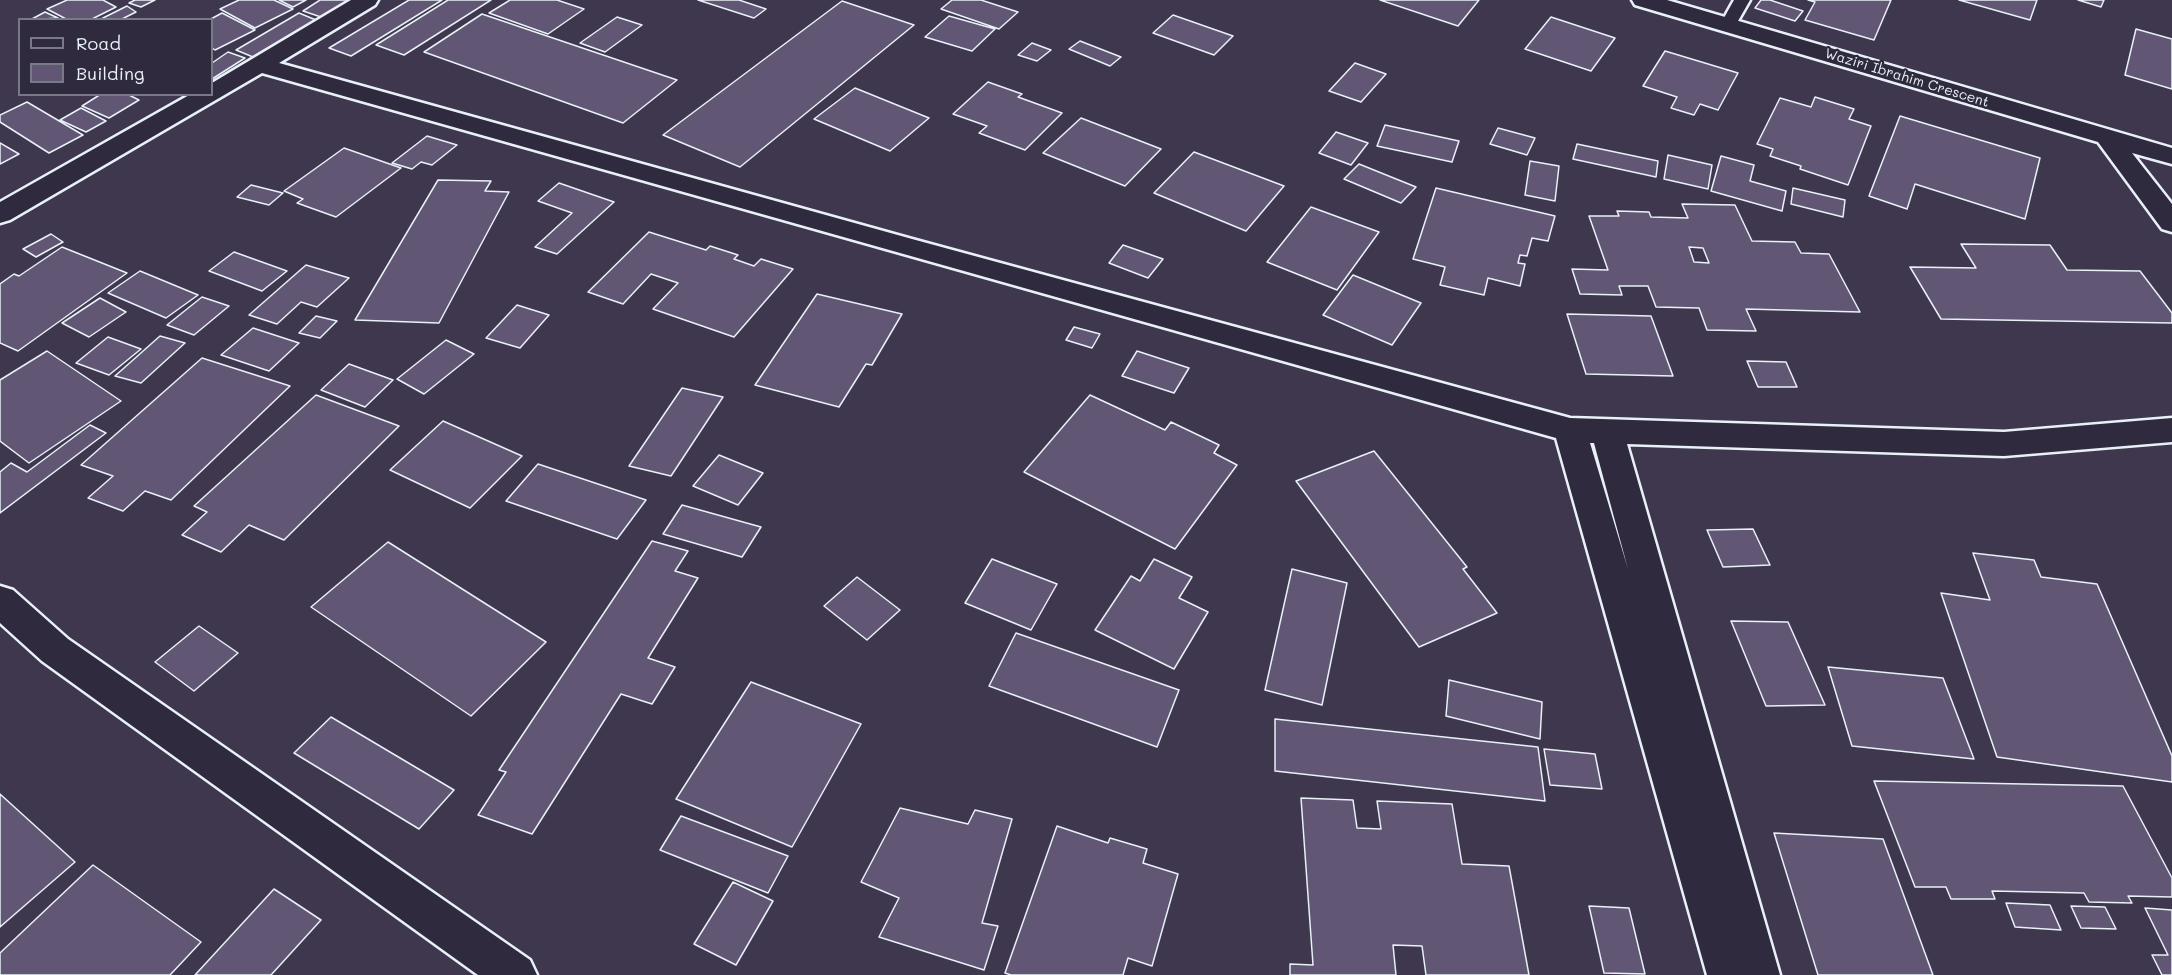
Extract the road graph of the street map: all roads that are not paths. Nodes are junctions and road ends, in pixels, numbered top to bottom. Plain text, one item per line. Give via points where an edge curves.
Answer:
1 (367, 0) edge
2 (1643, 0) edge
3 (1742, 0) edge
4 (1728, 25) junction
5 (261, 65) junction
6 (213, 93) edge
7 (207, 96) edge
8 (2108, 138) junction
9 (2172, 156) edge
10 (0, 214) edge
11 (2172, 223) edge
12 (1570, 430) junction
13 (2172, 430) edge
14 (1607, 431) junction
15 (0, 602) edge
16 (515, 975) edge
17 (1729, 975) edge
18 (1758, 975) edge

1 - 5 street
2 - 4 street, Waziri Ibrahim Crescent
3 - 4 lane
4 - 8 street, Waziri Ibrahim Crescent
5 - 6 street
5 - 12 street
7 - 10 street
8 - 9 street, Waziri Ibrahim Crescent
8 - 11 street
12 - 14 street
12 - 17 street
13 - 14 street via 2004,444
14 - 18 street
15 - 16 street via 55,650

